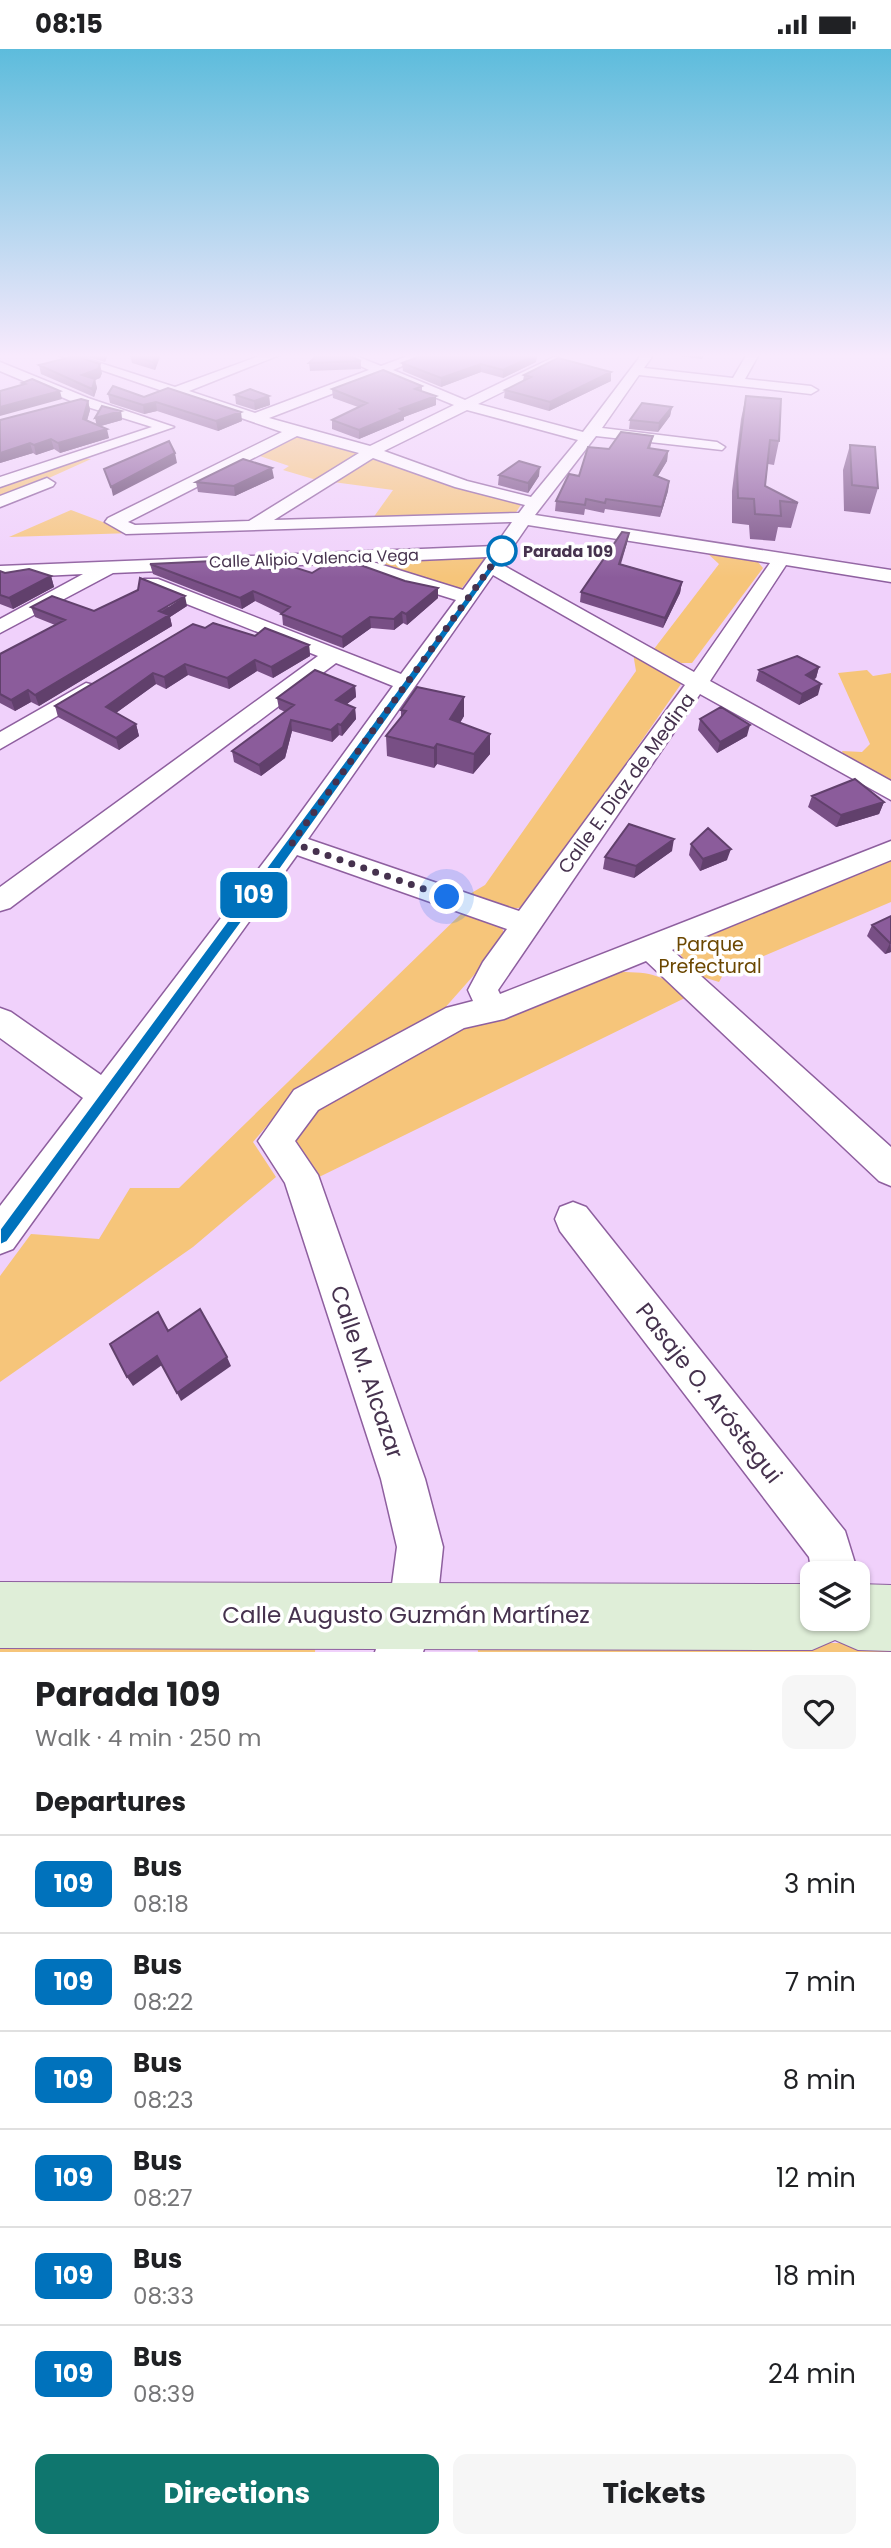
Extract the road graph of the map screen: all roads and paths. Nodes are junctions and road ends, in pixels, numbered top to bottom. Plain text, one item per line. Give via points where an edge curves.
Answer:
1 (158, 429) edge
2 (289, 429) edge
3 (417, 429) edge
4 (567, 429) edge
5 (592, 429) edge
6 (161, 430) junction
7 (295, 431) junction
8 (589, 434) junction
9 (717, 447) dead end
10 (371, 452) junction
11 (0, 482) edge
12 (0, 502) edge
13 (535, 503) junction
14 (524, 519) junction
15 (250, 527) junction
16 (335, 557) junction
17 (496, 558) junction
18 (782, 558) junction
19 (111, 567) junction
20 (0, 572) edge
21 (891, 576) edge
22 (467, 597) junction
23 (219, 609) junction
24 (195, 623) edge
25 (0, 627) edge
26 (332, 656) junction
27 (103, 679) edge
28 (697, 683) junction
29 (407, 684) junction
30 (0, 742) edge
31 (891, 792) edge
32 (292, 843) junction
33 (891, 850) edge
34 (0, 901) edge
35 (524, 924) junction
36 (650, 947) junction
37 (493, 1010) junction
38 (0, 1021) edge
39 (106, 1097) junction
40 (275, 1141) joint
41 (891, 1170) edge
42 (573, 1219) dead end
43 (0, 1236) edge
44 (832, 1561) edge
45 (0, 1615) edge
46 (800, 1617) edge
47 (870, 1618) edge
48 (891, 1618) edge
49 (405, 1633) edge

1 - 6 street
2 - 7 street
3 - 10 street
4 - 8 street
5 - 8 street
6 - 11 street
6 - 12 street
7 - 10 street
7 - 15 street via 114,523 132,530
8 - 9 street
8 - 13 street
10 - 13 street via 461,484
10 - 15 street
13 - 14 street
14 - 15 street
14 - 17 street
14 - 18 street
16 - 17 street, Calle Alipio Valencia Vega
16 - 19 street, Calle Alipio Valencia Vega
16 - 22 street
17 - 22 street
17 - 28 street
18 - 21 street
18 - 28 street, Calle E. Diaz de Medina
19 - 20 street, Calle Alipio Valencia Vega
19 - 23 street
19 - 25 street
22 - 29 street
23 - 24 street
23 - 26 street
26 - 29 street
26 - 34 street
27 - 30 street
28 - 31 street
28 - 35 street, Calle E. Diaz de Medina
29 - 32 street
32 - 35 street
32 - 39 street
33 - 36 street
35 - 37 street, Calle E. Diaz de Medina via 483,990
36 - 37 street
36 - 41 street
37 - 40 street via 457,1017 306,1100
38 - 39 street
39 - 43 street
40 - 49 street, Calle M. Alcazar via 299,1175 403,1479 420,1547
42 - 44 street, Pasaje O. Aróstegui via 829,1547
45 - 49 street, Calle Augusto Guzmán Martínez
46 - 49 street, Calle Augusto Guzmán Martínez
47 - 48 street

